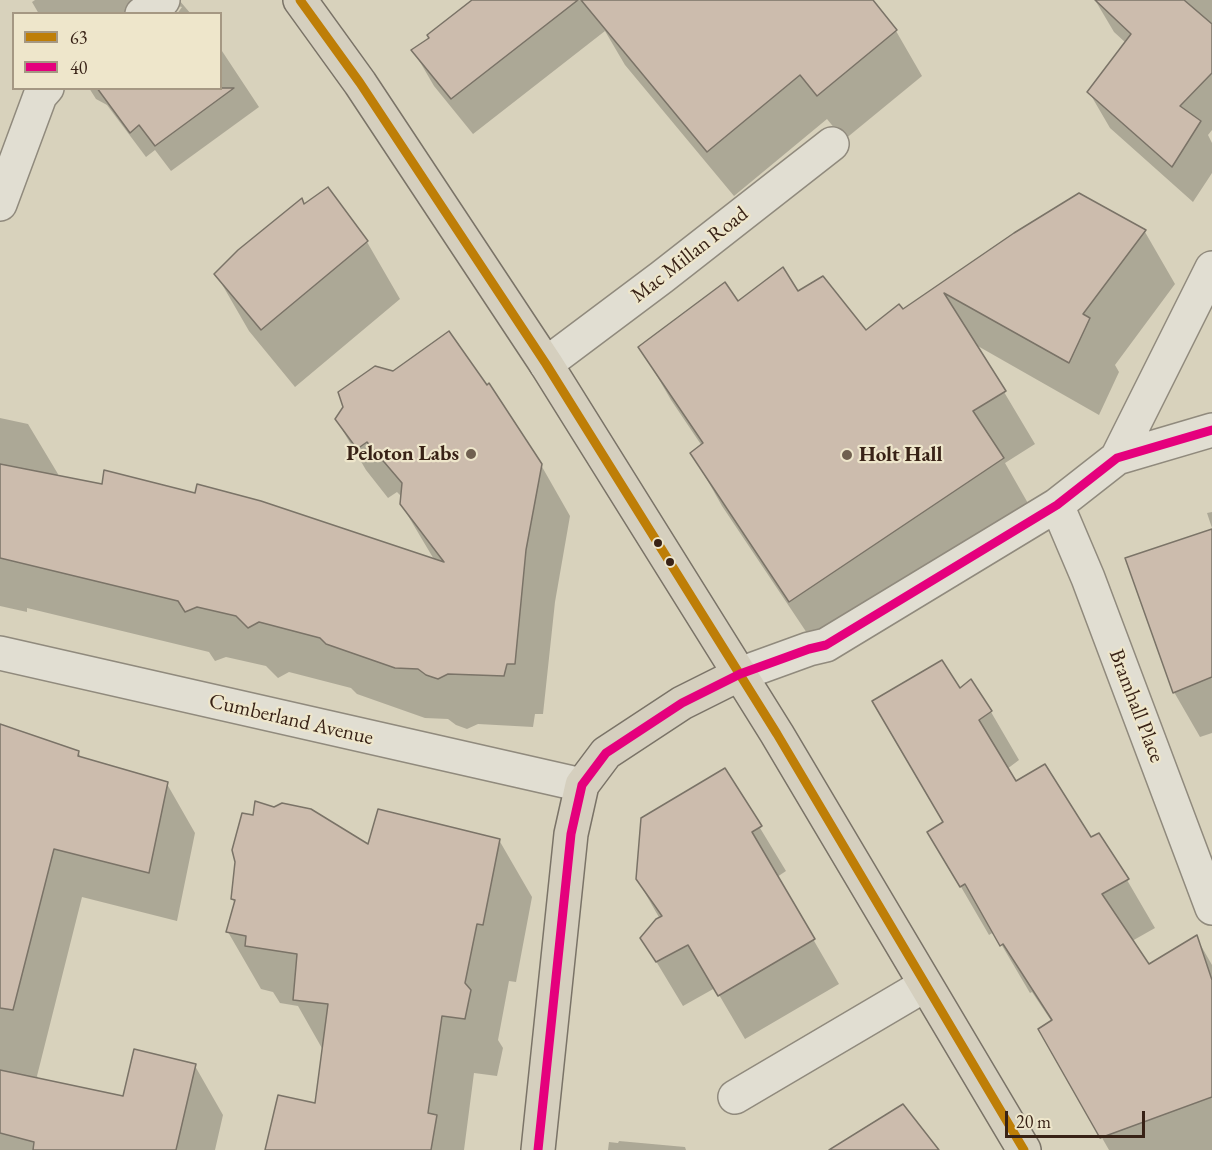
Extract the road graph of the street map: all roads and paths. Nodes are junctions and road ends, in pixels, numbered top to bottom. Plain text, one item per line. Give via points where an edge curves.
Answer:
1 (163, 0) edge
2 (300, 0) edge
3 (145, 12) edge
4 (45, 90) edge
5 (832, 144) dead end
6 (0, 204) edge
7 (1212, 268) edge
8 (546, 364) junction
9 (1212, 430) edge
10 (1117, 458) junction
11 (1056, 505) junction
12 (0, 653) edge
13 (740, 674) junction
14 (582, 785) junction
15 (1212, 908) edge
16 (925, 985) junction
17 (735, 1097) dead end
18 (538, 1150) edge
19 (1023, 1150) edge

1 - 3 street
2 - 8 main road via 360,83
4 - 6 street
5 - 8 street, Mac Millan Road
7 - 10 street
8 - 13 main road
9 - 10 street
10 - 11 street
11 - 13 street via 826,645
11 - 15 street, Bramhall Place via 1088,578
12 - 14 street, Cumberland Avenue
13 - 14 main road via 682,703 606,753
13 - 16 main road
14 - 18 main road via 571,834
16 - 17 street
16 - 19 main road

